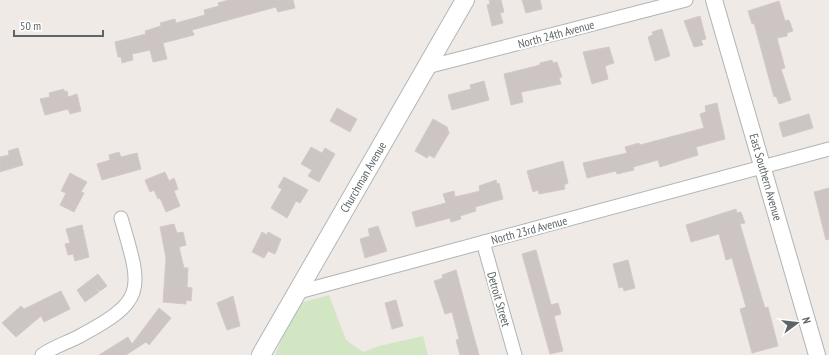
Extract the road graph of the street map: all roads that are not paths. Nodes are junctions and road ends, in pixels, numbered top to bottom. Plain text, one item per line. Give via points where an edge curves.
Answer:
1 (465, 0) edge
2 (686, 0) edge
3 (714, 0) edge
4 (427, 67) junction
5 (829, 149) edge
6 (763, 167) junction
7 (121, 218) dead end
8 (483, 242) junction
9 (295, 294) junction
10 (42, 355) edge
11 (261, 355) edge
12 (515, 355) edge
13 (817, 355) edge

1 - 4 main road, Churchman Avenue
2 - 4 street, North 24th Avenue
3 - 6 street, East Southern Avenue
4 - 9 main road, Churchman Avenue
5 - 6 street, North 23rd Avenue
6 - 8 street, North 23rd Avenue
6 - 13 street, East Southern Avenue
7 - 10 street via 135,265 136,283 131,299 114,316
8 - 9 street, North 23rd Avenue
8 - 12 street, Detroit Street
9 - 11 main road, Churchman Avenue

